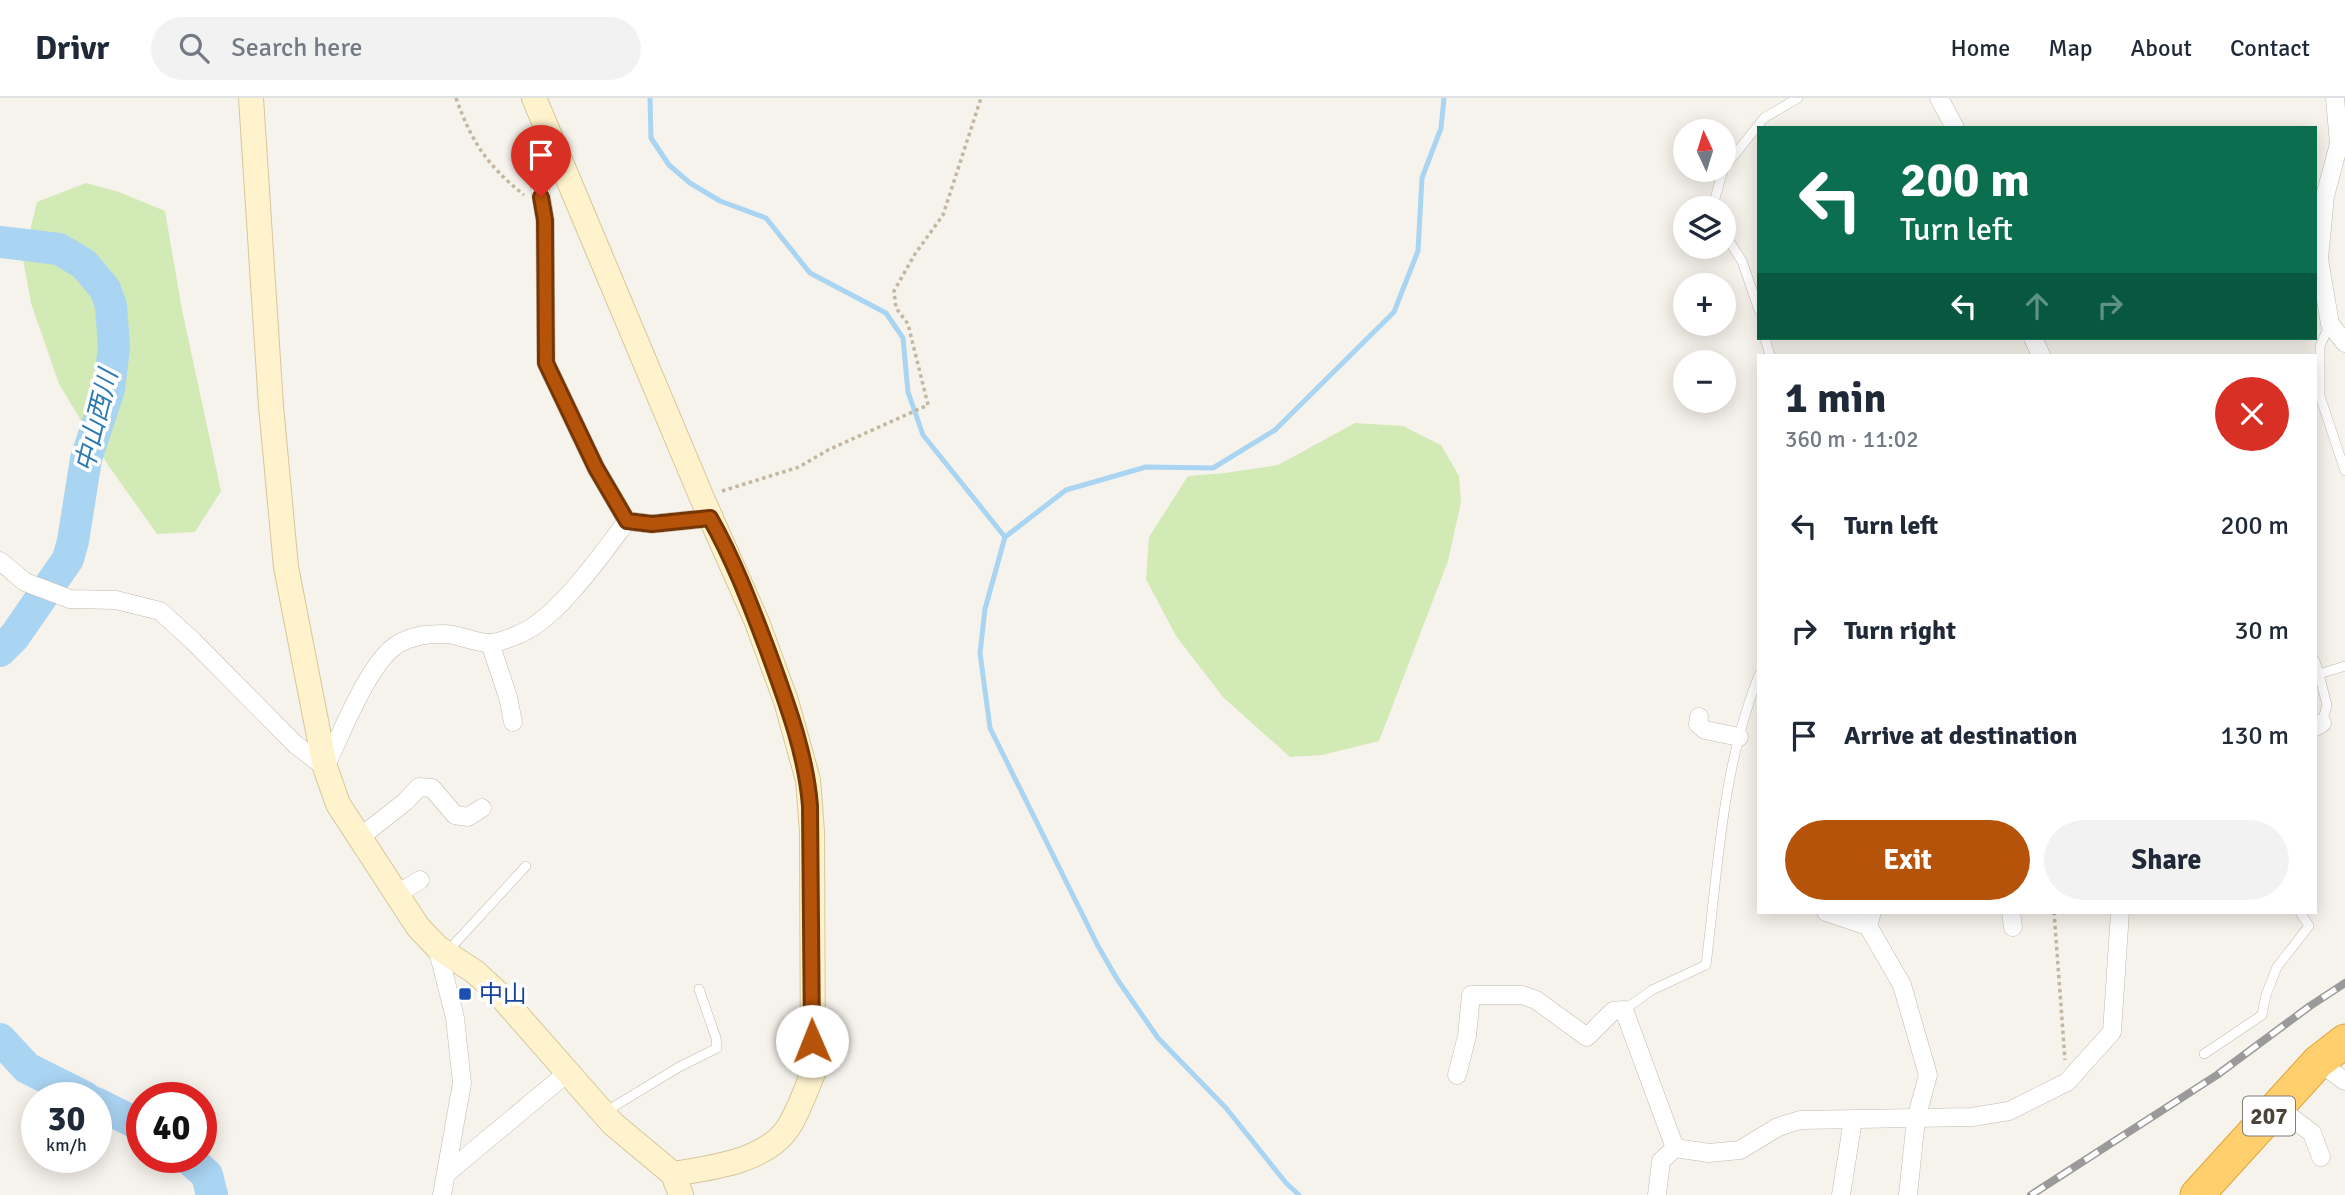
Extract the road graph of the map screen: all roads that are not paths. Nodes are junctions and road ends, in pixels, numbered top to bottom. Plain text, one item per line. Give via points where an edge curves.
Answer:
1 (251, 98) edge
2 (534, 98) edge
3 (1798, 98) edge
4 (1939, 98) edge
5 (2335, 98) edge
6 (1758, 126) edge
7 (1954, 126) edge
8 (1757, 127) edge
9 (548, 135) junction
10 (1736, 153) edge
11 (1736, 252) edge
12 (1757, 304) edge
13 (2330, 324) junction
14 (2345, 343) edge
15 (2345, 471) edge
16 (706, 508) junction
17 (627, 521) junction
18 (0, 561) edge
19 (490, 643) junction
20 (2345, 666) edge
21 (2317, 668) edge
22 (2319, 674) junction
23 (1757, 680) edge
24 (1699, 717) dead end
25 (513, 722) dead end
26 (2319, 725) edge
27 (1739, 737) junction
28 (325, 767) junction
29 (482, 808) dead end
30 (359, 838) junction
31 (527, 866) dead end
32 (420, 880) dead end
33 (397, 894) junction
34 (1839, 914) edge
35 (2120, 914) edge
36 (2301, 914) edge
37 (1870, 919) edge
38 (441, 950) junction
39 (699, 989) dead end
40 (1624, 1010) junction
41 (2345, 1041) edge
42 (2204, 1054) dead end
43 (2318, 1062) junction
44 (567, 1073) junction
45 (1457, 1075) dead end
46 (2345, 1081) edge
47 (2277, 1107) junction
48 (603, 1113) junction
49 (1916, 1119) junction
50 (1853, 1120) junction
51 (1675, 1148) junction
52 (2321, 1157) dead end
53 (447, 1173) junction
54 (677, 1185) edge
55 (442, 1195) edge
56 (1657, 1195) edge
57 (1841, 1195) edge
58 (1908, 1195) edge
59 (2197, 1195) edge

1 - 28 street via 286,567
2 - 9 street
3 - 6 lane
4 - 7 street
5 - 13 street via 2339,144 2325,196 2319,259
8 - 10 lane
9 - 16 street
9 - 17 street via 534,152 545,220 546,363
11 - 12 lane
13 - 14 street
13 - 15 lane via 2320,346 2320,396
16 - 17 street via 652,524
16 - 54 street via 757,622 808,780 813,1073 786,1131 759,1153
17 - 19 street via 553,610 520,635
18 - 28 street via 25,582 70,598 116,600 160,611 296,745
19 - 25 street
19 - 28 street via 456,634 421,634 397,644 368,680
20 - 22 lane
21 - 22 lane
22 - 26 lane via 2327,705
23 - 27 lane
24 - 27 street via 1698,724 1705,730
27 - 40 lane via 1728,780 1706,965 1652,990
28 - 30 street via 338,804
29 - 30 street via 468,817 455,815 432,788 417,781 405,802
30 - 33 street
31 - 38 lane
32 - 33 street
33 - 38 street via 418,927
34 - 37 street
35 - 49 street via 2112,1032 2067,1082 2009,1111
36 - 42 lane via 2309,926 2277,967 2262,1015
37 - 49 street via 1902,985 1928,1075
38 - 44 street via 498,993
38 - 53 street via 462,1083
39 - 48 lane via 717,1048
40 - 45 street via 1613,1011 1587,1037 1536,1000 1522,995 1471,995
40 - 51 street
41 - 43 highway, 207
43 - 46 street
43 - 47 highway, 207
44 - 48 street
44 - 53 street
47 - 52 street via 2312,1133
47 - 59 highway, 207
48 - 54 street
49 - 50 street
49 - 58 street
50 - 51 street via 1800,1120 1778,1127 1740,1150 1709,1153
50 - 57 street
51 - 56 street via 1661,1161
53 - 55 street

